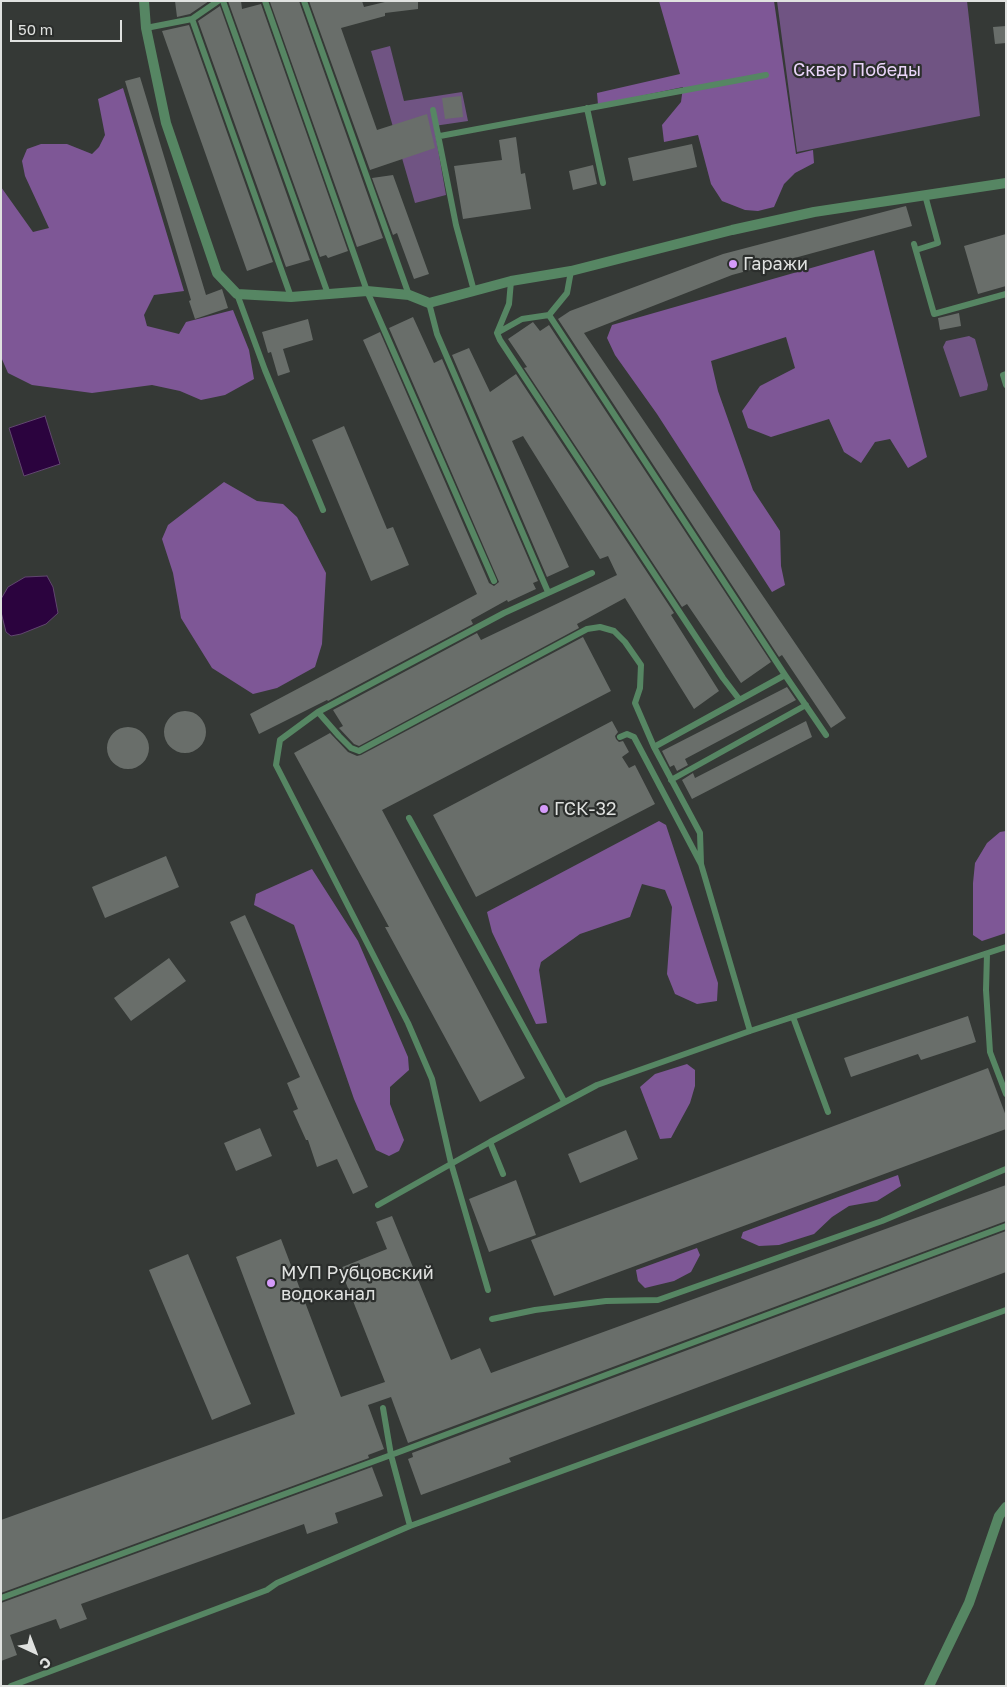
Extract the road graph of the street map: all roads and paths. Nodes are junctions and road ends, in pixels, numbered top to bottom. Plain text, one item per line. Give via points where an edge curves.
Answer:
1 (144, 1) edge
2 (218, 1) edge
3 (223, 1) edge
4 (265, 1) edge
5 (304, 1) edge
6 (192, 20) junction
7 (146, 28) junction
8 (766, 75) dead end
9 (588, 108) junction
10 (433, 110) dead end
11 (440, 136) junction
12 (603, 183) dead end
13 (1006, 183) edge
14 (925, 195) junction
15 (572, 271) junction
16 (511, 281) junction
17 (366, 291) junction
18 (474, 291) junction
19 (237, 294) junction
20 (328, 294) junction
21 (1006, 294) edge
22 (409, 295) junction
23 (291, 297) junction
24 (429, 303) junction
25 (549, 315) junction
26 (497, 333) junction
27 (1006, 374) edge
28 (1006, 385) edge
29 (323, 510) dead end
30 (592, 573) dead end
31 (494, 581) dead end
32 (548, 592) junction
33 (785, 675) junction
34 (739, 699) junction
35 (806, 705) junction
36 (318, 712) junction
37 (826, 735) dead end
38 (620, 737) dead end
39 (654, 747) junction
40 (671, 780) junction
41 (408, 818) dead end
42 (701, 864) junction
43 (1006, 947) edge
44 (987, 954) junction
45 (793, 1017) junction
46 (750, 1031) junction
47 (1006, 1094) edge
48 (564, 1101) junction
49 (828, 1112) dead end
50 (490, 1142) junction
51 (451, 1163) junction
52 (1006, 1169) edge
53 (503, 1174) dead end
54 (378, 1205) dead end
55 (1006, 1226) edge
56 (488, 1290) dead end
57 (1006, 1310) edge
58 (492, 1320) dead end
59 (383, 1408) dead end
60 (391, 1455) junction
61 (1006, 1507) edge
62 (410, 1526) junction
63 (1, 1598) edge
64 (11, 1686) edge
65 (930, 1686) edge

1 - 7 street
2 - 6 lane
3 - 20 lane
4 - 17 lane
5 - 22 lane
6 - 7 lane
6 - 23 lane
7 - 19 street via 166,123 217,273
8 - 9 lane
9 - 11 lane
9 - 12 lane
10 - 11 lane
11 - 18 lane via 456,225
13 - 14 street
14 - 15 street via 814,212
14 - 21 lane via 938,243 915,247 934,314
15 - 16 street
15 - 25 lane via 567,293
16 - 18 street
16 - 26 lane via 509,304
17 - 20 street
17 - 22 street
17 - 31 lane
18 - 24 street
19 - 23 street
19 - 29 lane via 274,395
20 - 23 street
22 - 24 street
24 - 32 lane via 437,334
25 - 26 lane via 522,319
25 - 33 lane
26 - 34 lane
27 - 28 lane via 1003,375
30 - 32 lane
32 - 36 lane
33 - 34 lane
33 - 35 lane
34 - 39 lane
35 - 37 lane
35 - 40 lane
36 - 39 lane via 339,736 359,751 587,629 600,627 614,631 641,665 640,688 635,704
36 - 51 lane via 280,740 276,765 408,1023 432,1079
38 - 42 lane via 627,734 634,737
39 - 40 lane
40 - 42 lane via 700,833
41 - 48 lane
42 - 46 lane
43 - 44 lane
44 - 45 lane
44 - 47 lane via 990,1052
45 - 46 lane
45 - 49 lane
46 - 48 lane via 597,1085
48 - 50 lane
50 - 51 lane
50 - 53 lane
51 - 54 lane
51 - 56 lane
52 - 58 lane via 882,1222 658,1300 597,1302
55 - 60 lane
57 - 62 lane
59 - 60 lane
60 - 62 lane
60 - 63 lane
61 - 65 street via 999,1516 969,1603
62 - 64 lane via 267,1590

